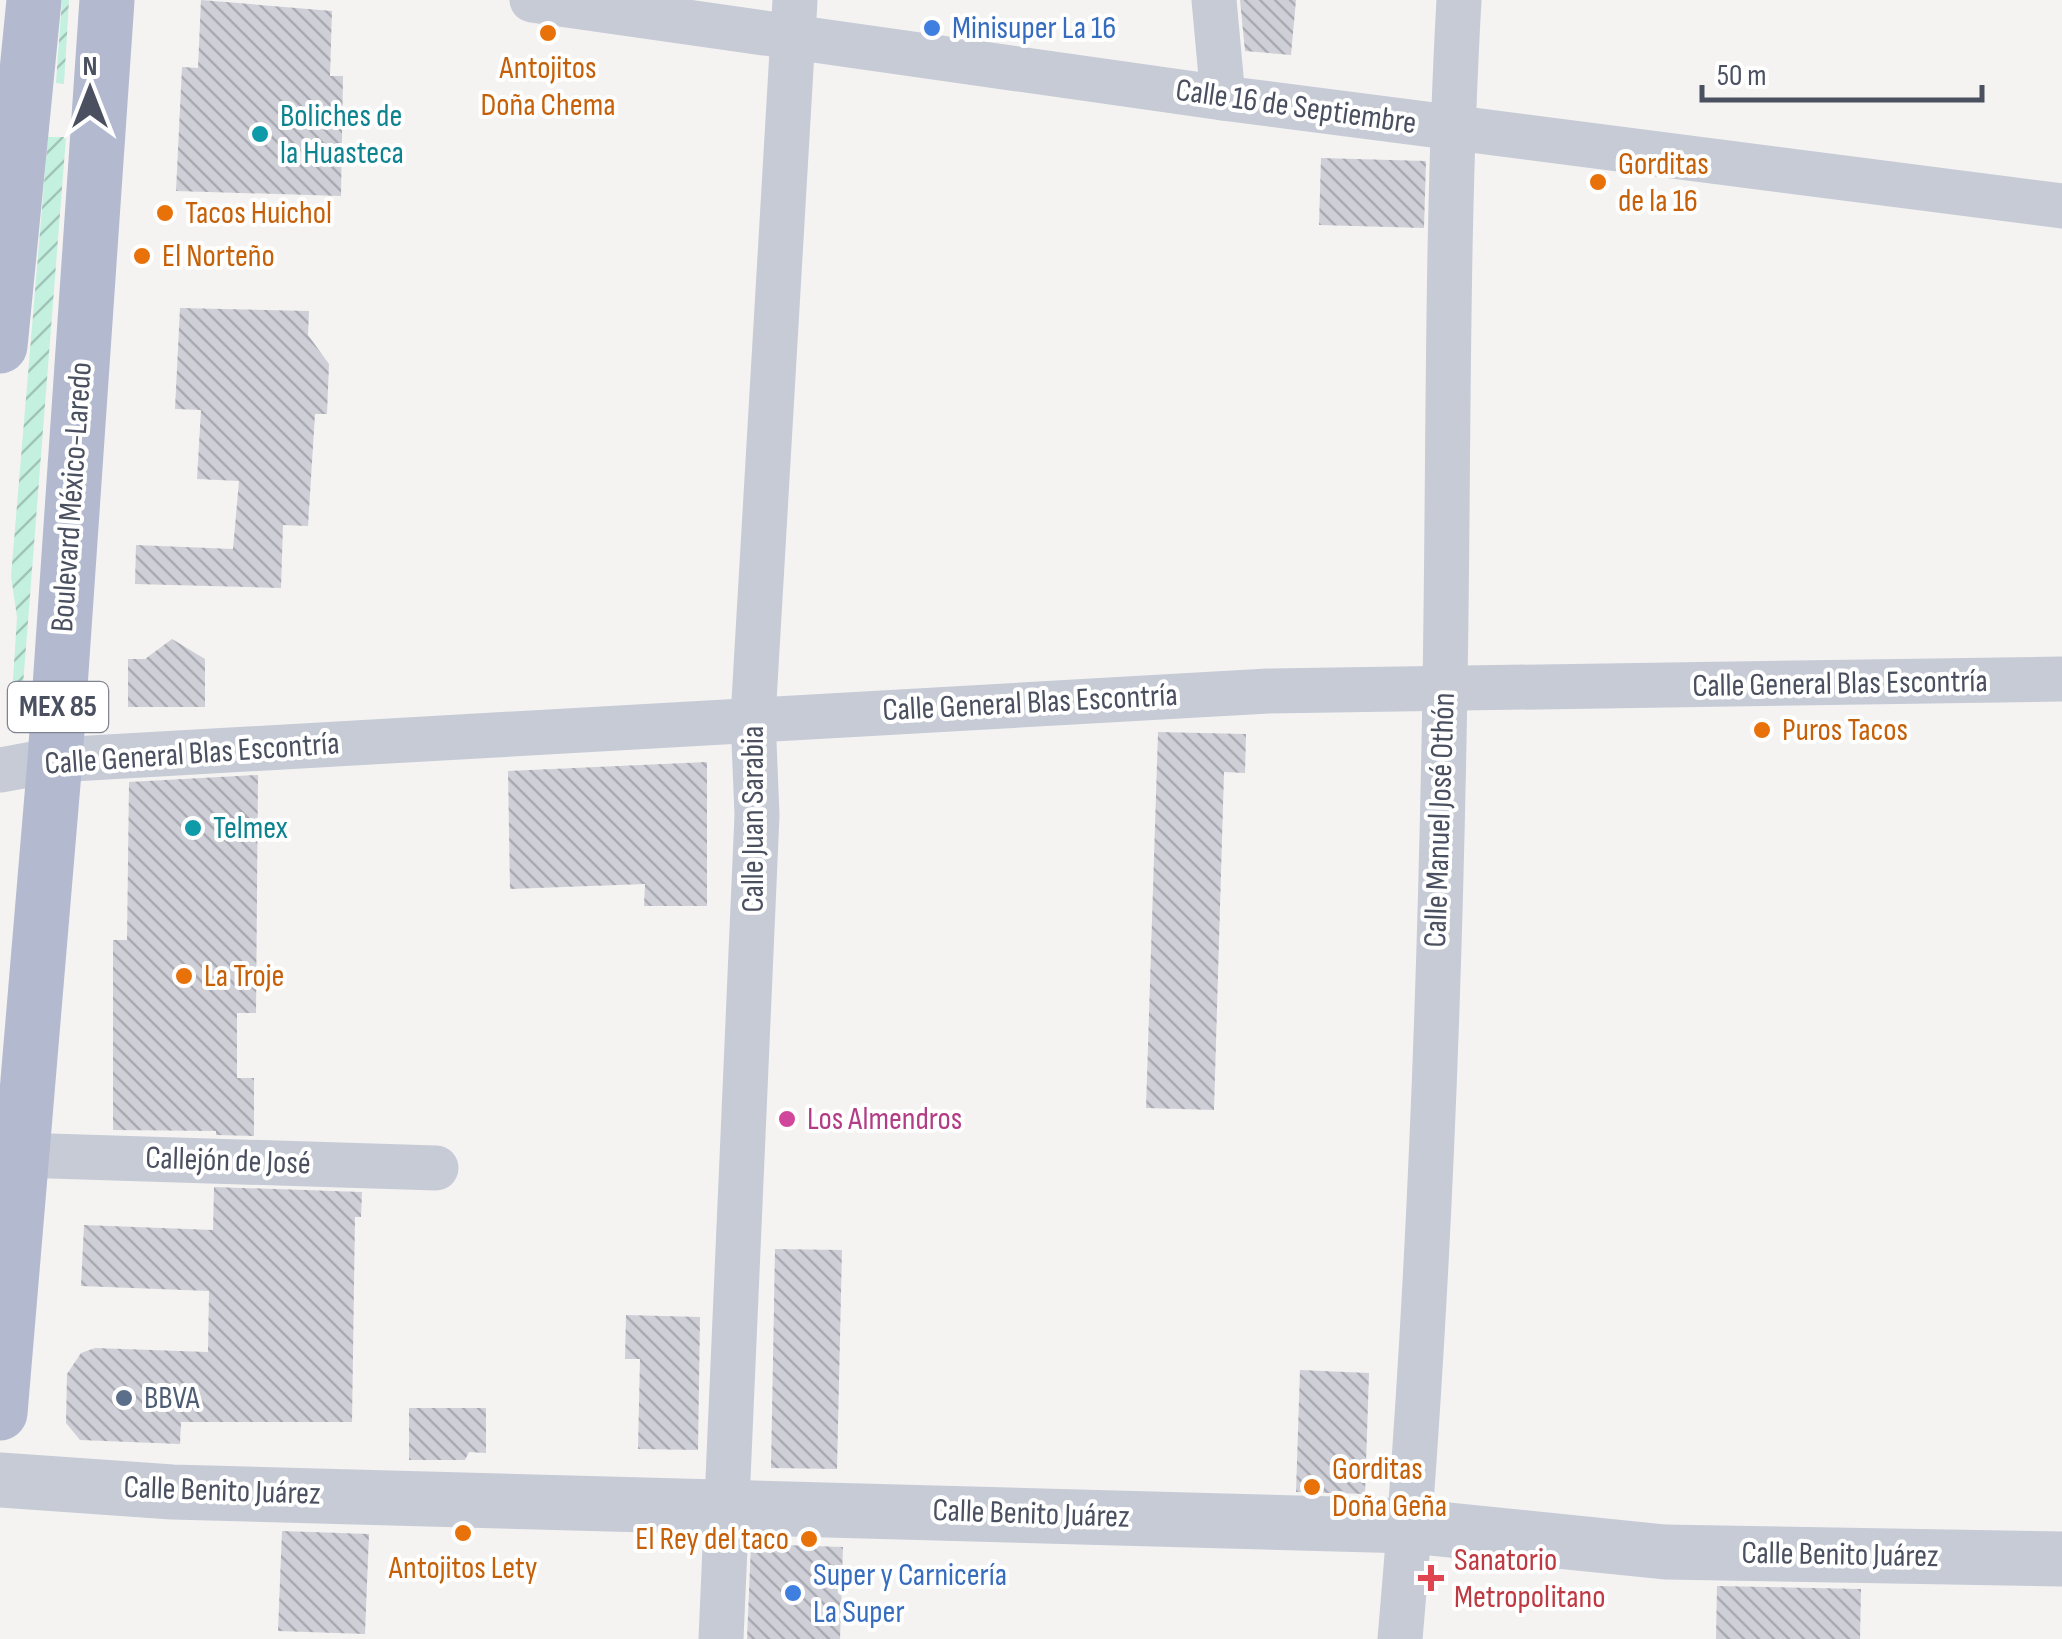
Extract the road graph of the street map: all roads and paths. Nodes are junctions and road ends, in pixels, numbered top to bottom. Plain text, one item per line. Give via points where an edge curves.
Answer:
1 (34, 0) edge
2 (106, 0) edge
3 (532, 0) edge
4 (1214, 0) edge
5 (1459, 0) edge
6 (795, 18) edge
7 (1224, 98) junction
8 (1452, 128) junction
9 (2062, 206) edge
10 (0, 346) edge
11 (2062, 679) edge
12 (1445, 690) junction
13 (752, 718) junction
14 (55, 760) junction
15 (0, 770) edge
16 (19, 1154) junction
17 (436, 1168) dead end
18 (0, 1413) edge
19 (0, 1480) edge
20 (728, 1504) junction
21 (1410, 1526) junction
22 (2062, 1559) edge
23 (720, 1639) edge
24 (1400, 1639) edge

1 - 10 main road
2 - 14 main road, Boulevard México-Laredo / MEX 85
3 - 6 street, Calle 16 de Septiembre
4 - 7 street
5 - 8 street, Calle Manuel José Othón
6 - 7 street, Calle 16 de Septiembre
6 - 13 street, Calle Juan Sarabia
7 - 8 street, Calle 16 de Septiembre
8 - 9 street, Calle 16 de Septiembre
8 - 12 street, Calle Manuel José Othón
11 - 12 street, Calle General Blas Escontría
12 - 13 street, Calle General Blas Escontría via 1268,691
12 - 21 street, Calle Manuel José Othón
13 - 14 street, Calle General Blas Escontría
13 - 20 street, Calle Juan Sarabia via 757,815
14 - 15 street, Calle General Blas Escontría
14 - 16 main road, Boulevard México-Laredo / MEX 85
16 - 17 street, Callejón de José
16 - 18 main road, Boulevard México-Laredo / MEX 85
19 - 20 street, Calle Benito Juárez via 172,1492
20 - 21 street, Calle Benito Juárez
20 - 23 street, Calle Juan Sarabia
21 - 22 street, Calle Benito Juárez via 1665,1552
21 - 24 street, Calle Manuel José Othón

